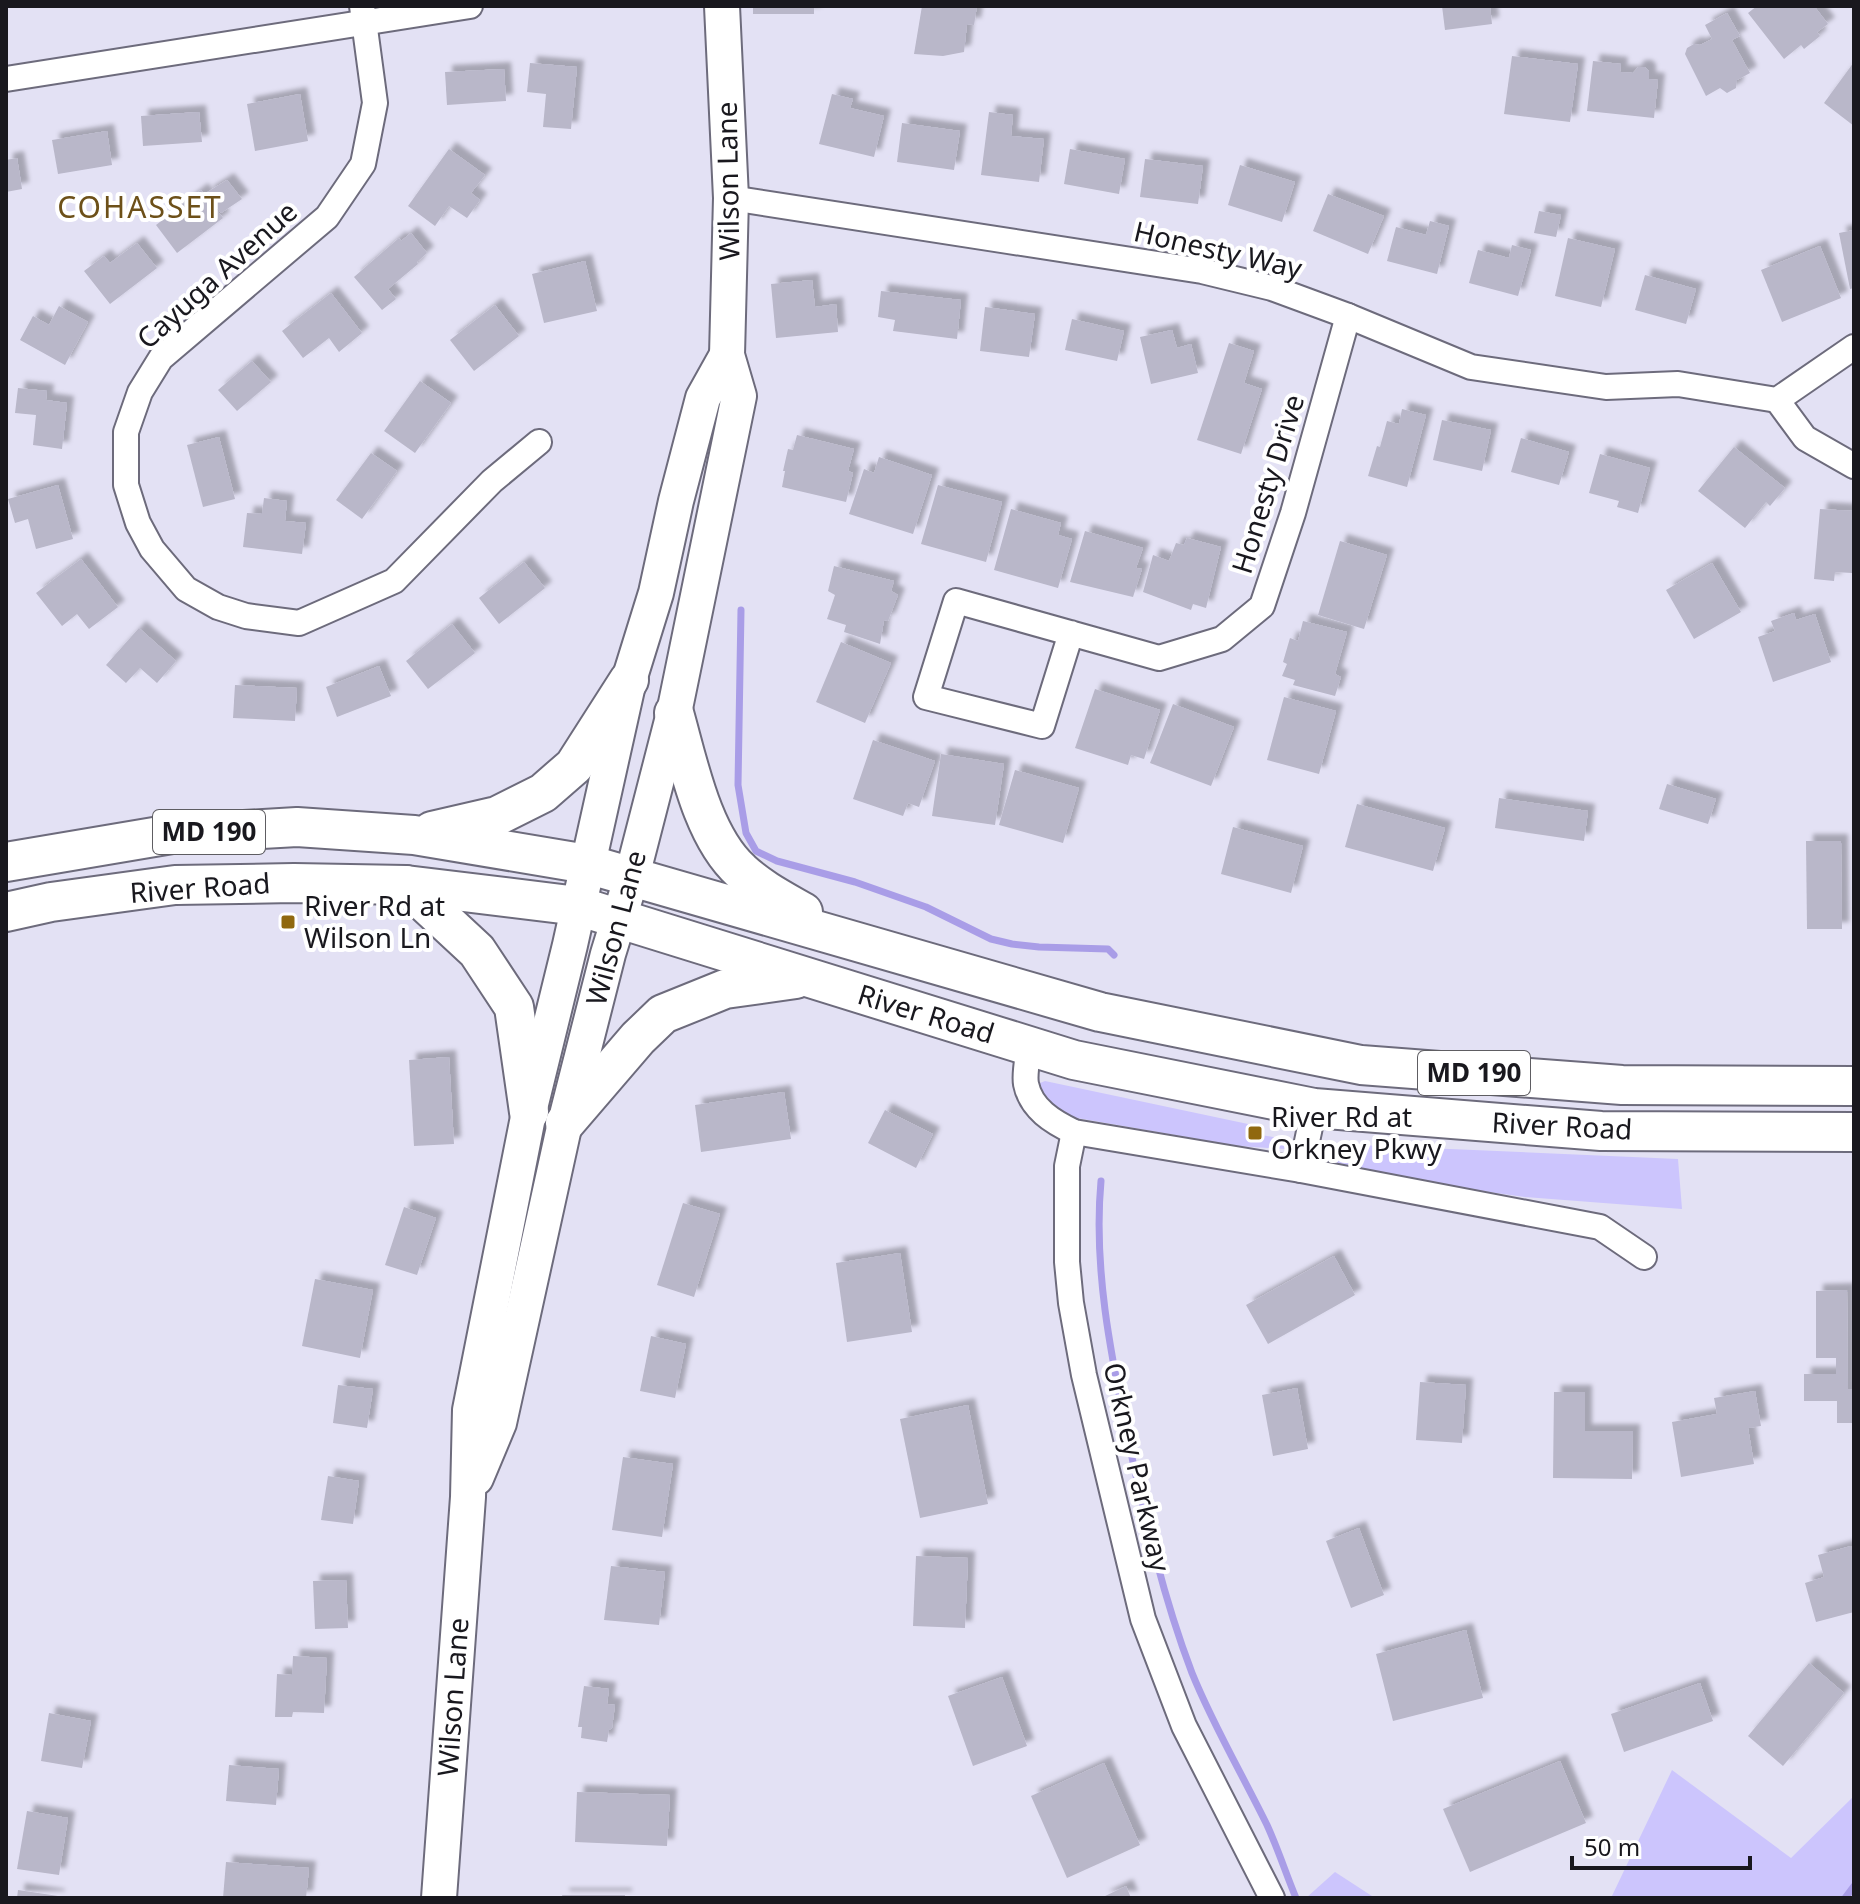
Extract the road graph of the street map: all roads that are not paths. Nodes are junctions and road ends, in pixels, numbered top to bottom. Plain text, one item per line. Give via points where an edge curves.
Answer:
1 (470, 6) edge
2 (722, 6) edge
3 (364, 14) edge
4 (6, 79) edge
5 (731, 198) junction
6 (1348, 316) junction
7 (1854, 347) edge
8 (727, 355) junction
9 (1777, 400) junction
10 (539, 442) dead end
11 (1854, 466) edge
12 (1071, 633) junction
13 (629, 680) junction
14 (674, 713) junction
15 (414, 835) junction
16 (6, 862) edge
17 (587, 864) junction
18 (632, 876) junction
19 (406, 885) junction
20 (578, 906) junction
21 (6, 912) edge
22 (619, 919) junction
23 (850, 939) junction
24 (810, 977) junction
25 (1029, 1046) junction
26 (1854, 1086) edge
27 (1314, 1108) junction
28 (529, 1112) junction
29 (565, 1123) junction
30 (1074, 1132) junction
31 (1854, 1132) edge
32 (1301, 1170) junction
33 (1644, 1257) dead end
34 (468, 1497) junction
35 (439, 1898) edge
36 (1272, 1898) edge

1 - 3 street
2 - 5 main road, Wilson Lane
3 - 4 street
3 - 10 street, Cayuga Avenue via 375,103 363,164 327,217 161,358 140,392 126,432 126,485 138,523 186,589 246,616 299,623 394,581 492,481
5 - 6 street, Honesty Way via 1202,271 1272,288
5 - 8 main road, Wilson Lane
6 - 9 street, Honesty Way via 1471,367 1606,387 1678,384
6 - 12 street, Honesty Drive via 1262,606 1222,639 1159,658
7 - 9 street
8 - 13 main road, Wilson Lane via 703,398 656,593
8 - 14 main road, Wilson Lane via 739,396
9 - 11 street via 1805,438
12 - 12 street, Honesty Drive via 956,601 926,697 1042,726
13 - 15 main road via 574,766 543,793 497,816
13 - 17 main road, Wilson Lane
14 - 18 main road, Wilson Lane
14 - 23 main road via 704,816 740,871
15 - 16 main road, River Road / MD 190 via 297,827 172,834
15 - 17 main road, River Road / MD 190
17 - 18 main road, River Road / MD 190
17 - 20 main road, Wilson Lane
18 - 22 main road, Wilson Lane
18 - 23 main road, River Road / MD 190
19 - 20 main road, River Road / MD 190
19 - 21 main road, River Road / MD 190 via 175,885
19 - 28 main road via 477,951 514,1007
20 - 22 main road, River Road / MD 190
20 - 28 main road, Wilson Lane
22 - 24 main road, River Road / MD 190
22 - 29 main road, Wilson Lane
23 - 26 main road, River Road / MD 190 via 1100,1012 1361,1065 1622,1085
24 - 25 main road, River Road / MD 190
24 - 29 main road via 725,989 663,1014
25 - 27 main road, River Road / MD 190 via 1074,1060
25 - 30 street via 1025,1082 1030,1097 1041,1112
27 - 31 main road, River Road / MD 190 via 1601,1131
27 - 32 street
28 - 34 main road, Wilson Lane via 470,1410
29 - 34 main road, Wilson Lane via 499,1423
30 - 32 street
30 - 36 street, Orkney Parkway via 1067,1166 1071,1303 1143,1619 1184,1726
32 - 33 street via 1600,1227
34 - 35 main road, Wilson Lane

